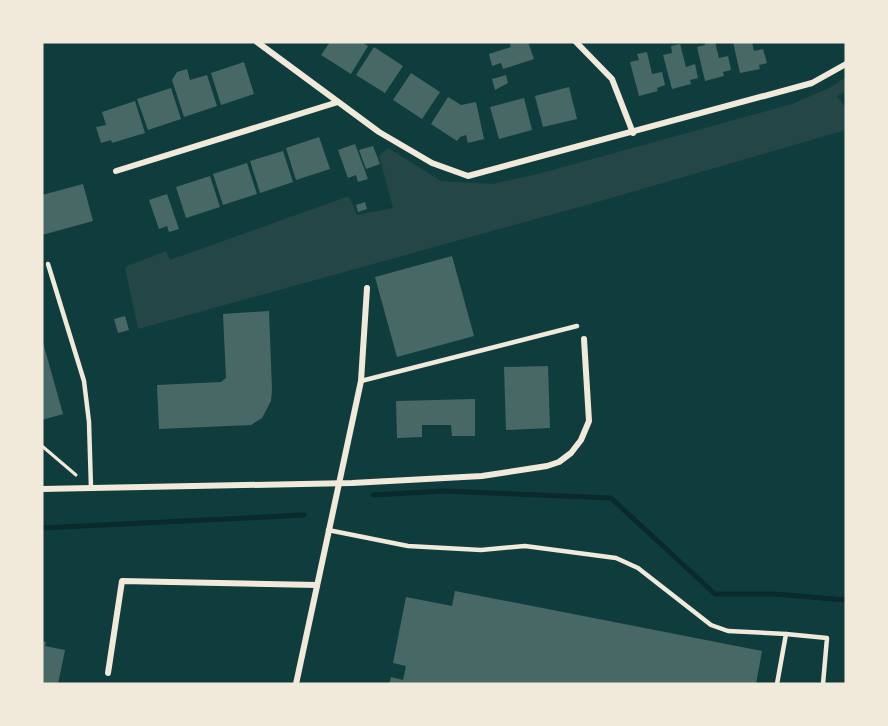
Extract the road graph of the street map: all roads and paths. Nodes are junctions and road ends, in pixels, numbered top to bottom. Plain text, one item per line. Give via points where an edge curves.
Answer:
1 (257, 42) edge
2 (576, 42) edge
3 (846, 64) edge
4 (339, 102) junction
5 (633, 133) junction
6 (116, 171) dead end
7 (48, 264) dead end
8 (367, 288) dead end
9 (577, 326) dead end
10 (584, 339) dead end
11 (361, 381) junction
12 (42, 446) edge
13 (338, 483) junction
14 (91, 488) junction
15 (42, 489) edge
16 (328, 530) junction
17 (317, 585) junction
18 (786, 634) junction
19 (108, 673) dead end
20 (296, 684) edge
21 (777, 684) edge
22 (823, 684) edge

1 - 4 street
2 - 5 street via 612,79
3 - 5 street via 812,83
4 - 5 street via 432,164 468,176
4 - 6 street
7 - 14 lane via 84,381
8 - 11 street
9 - 11 lane
10 - 13 street via 589,421 581,440 559,462 482,476
11 - 13 street
12 - 14 path
13 - 14 street
13 - 16 street
14 - 15 street
16 - 17 street
16 - 18 lane via 408,546 470,550 525,546 616,558 638,568 711,625
17 - 19 street via 122,581
17 - 20 street
18 - 21 lane
18 - 22 lane via 827,638

